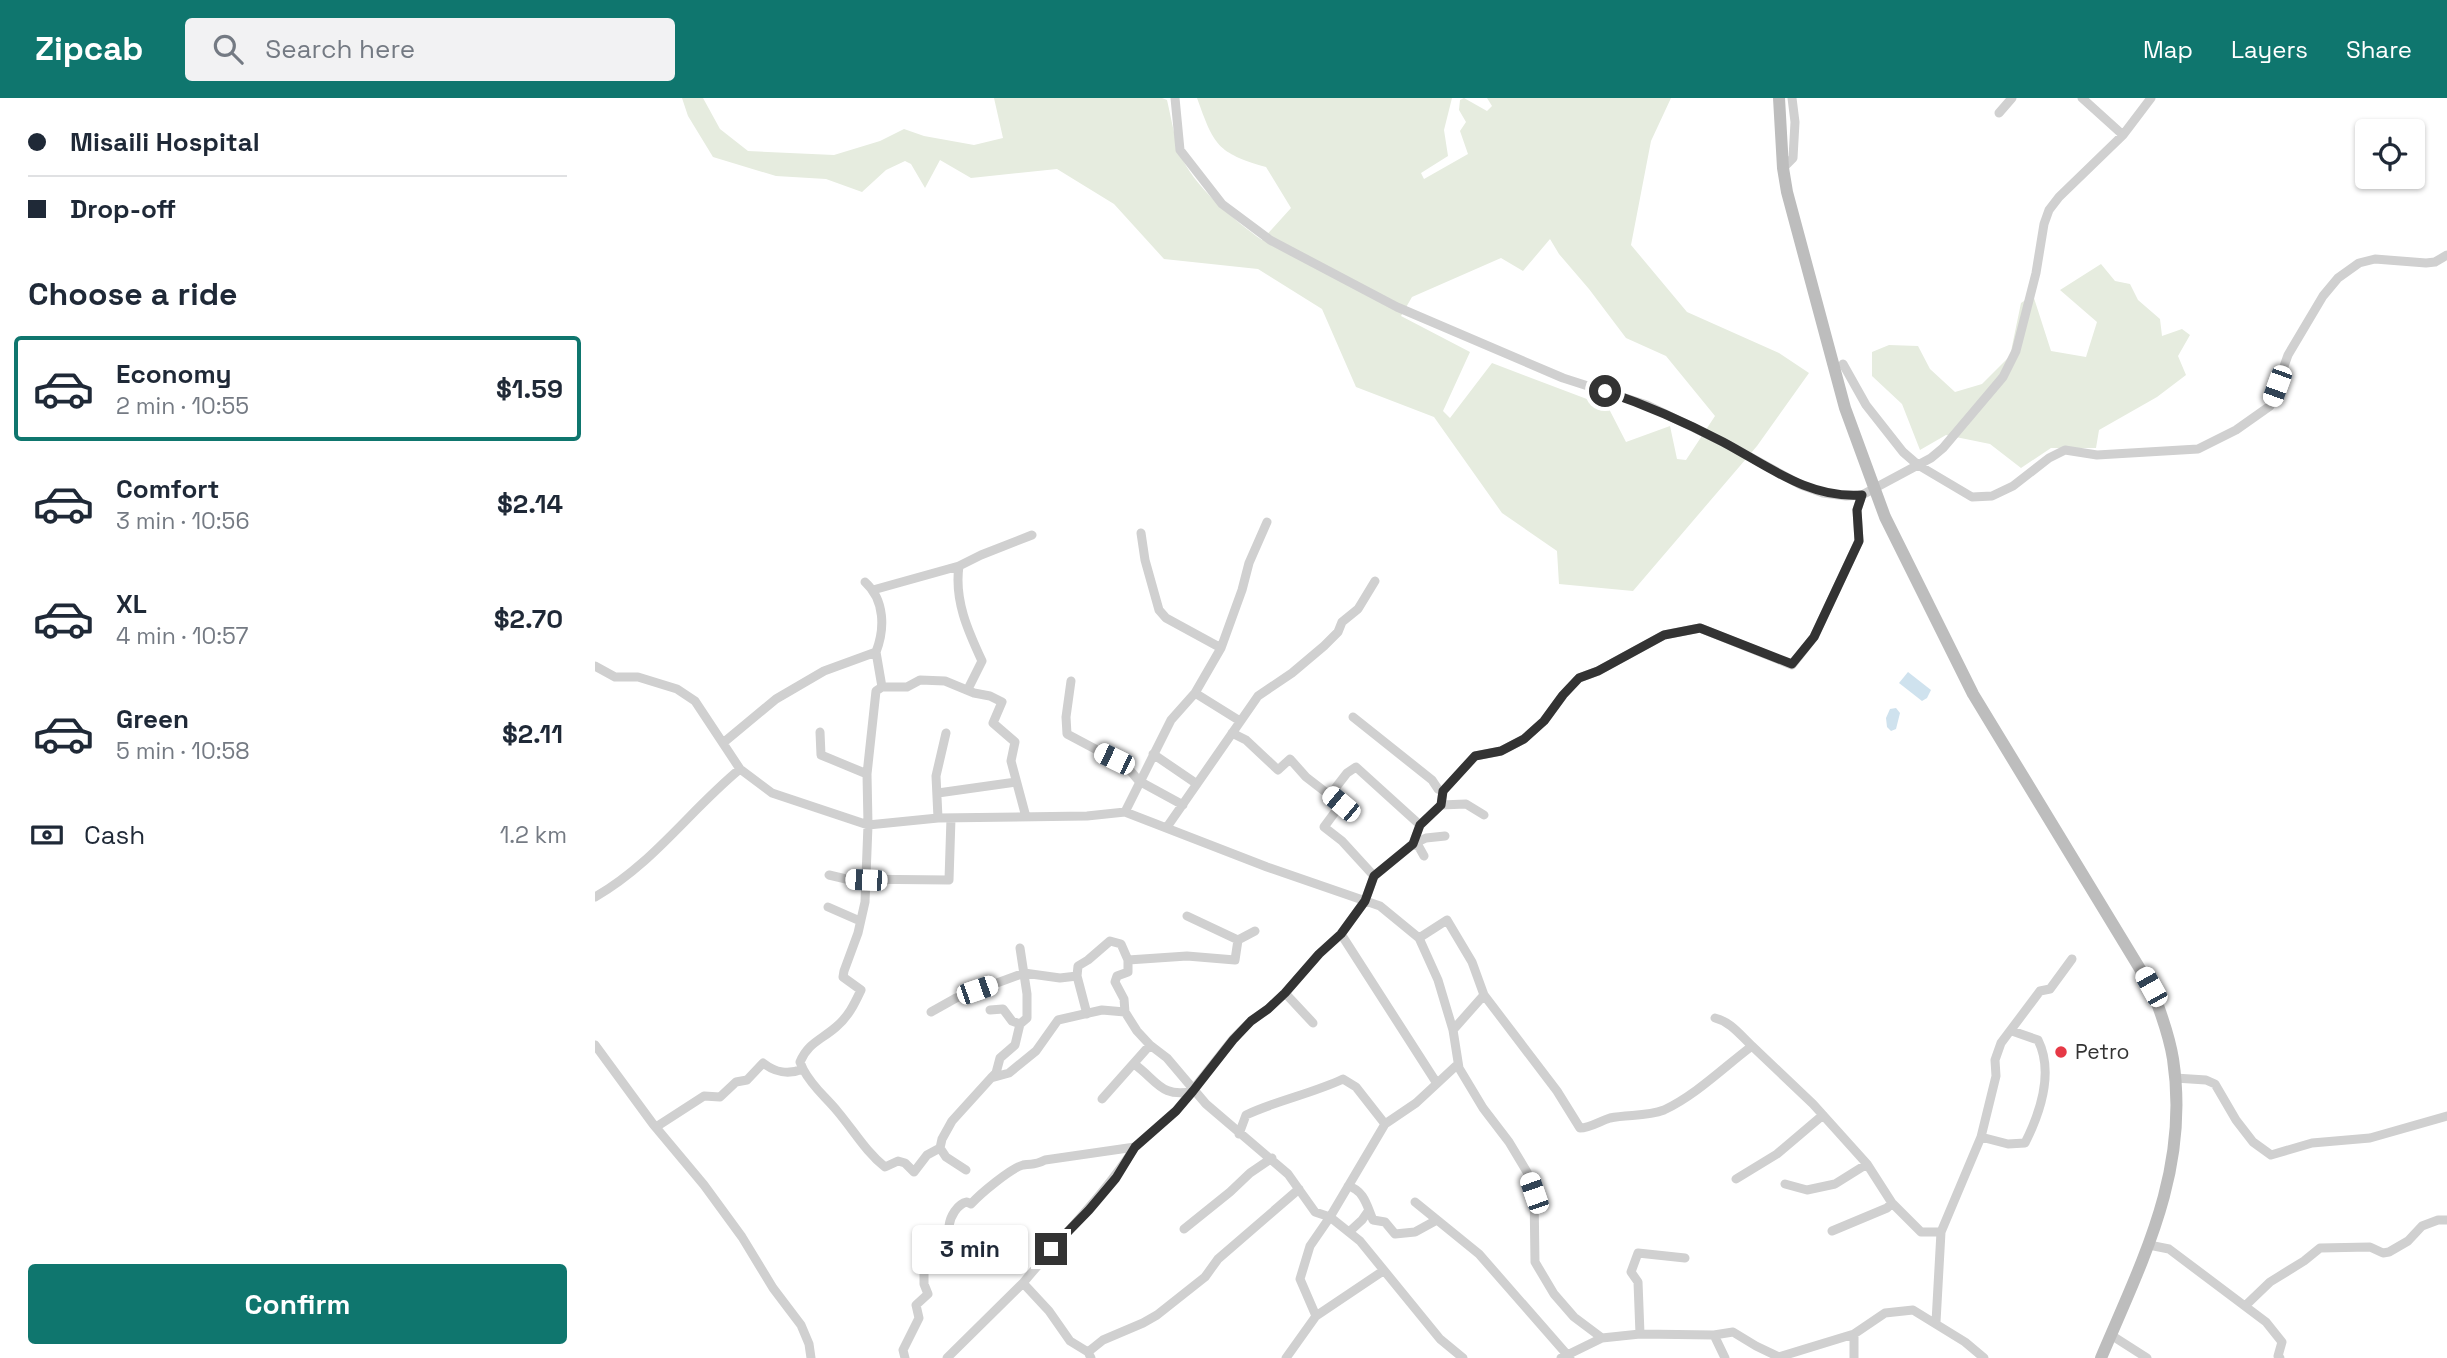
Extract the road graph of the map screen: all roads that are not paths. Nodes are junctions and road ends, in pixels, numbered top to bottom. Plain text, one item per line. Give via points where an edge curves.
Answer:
1 (1175, 98) edge
2 (1779, 98) edge
3 (1792, 98) edge
4 (2013, 98) edge
5 (2082, 98) edge
6 (2151, 98) edge
7 (1999, 113) dead end
8 (2123, 135) junction
9 (1783, 168) junction
10 (2447, 255) edge
11 (1843, 364) dead end
12 (1918, 464) junction
13 (1875, 488) junction
14 (1862, 495) junction
15 (1266, 522) dead end
16 (1141, 533) dead end
17 (1032, 535) dead end
18 (959, 566) junction
19 (1375, 581) dead end
20 (865, 582) dead end
21 (873, 590) junction
22 (1221, 648) junction
23 (876, 652) junction
24 (595, 666) edge
25 (1071, 681) dead end
26 (882, 687) junction
27 (968, 689) junction
28 (1195, 693) junction
29 (1353, 717) dead end
30 (1240, 721) junction
31 (820, 732) dead end
32 (946, 733) dead end
33 (1232, 733) junction
34 (723, 743) junction
35 (1153, 754) junction
36 (740, 769) junction
37 (867, 774) junction
38 (1139, 781) junction
39 (1016, 782) junction
40 (1197, 784) junction
41 (1443, 791) junction
42 (938, 793) junction
43 (1330, 795) junction
44 (1182, 805) junction
45 (1441, 805) junction
46 (1125, 812) junction
47 (1484, 815) dead end
48 (1026, 817) junction
49 (938, 818) junction
50 (951, 818) junction
51 (868, 825) junction
52 (1420, 825) junction
53 (1167, 827) junction
54 (1445, 836) dead end
55 (1413, 844) junction
56 (1424, 856) dead end
57 (829, 875) dead end
58 (1374, 876) junction
59 (866, 880) junction
60 (595, 897) edge
61 (1365, 901) junction
62 (828, 907) dead end
63 (1187, 916) dead end
64 (860, 921) junction
65 (1255, 931) dead end
66 (1341, 934) junction
67 (1419, 938) junction
68 (1238, 940) junction
69 (1020, 948) dead end
70 (1128, 960) junction
71 (2072, 960) dead end
72 (1024, 973) junction
73 (1077, 976) junction
74 (1285, 993) junction
75 (1484, 995) junction
76 (990, 1010) dead end
77 (931, 1012) dead end
78 (1125, 1012) junction
79 (1087, 1014) junction
80 (1715, 1018) dead end
81 (1313, 1023) dead end
82 (1020, 1024) junction
83 (1453, 1030) junction
84 (2012, 1031) junction
85 (595, 1045) edge
86 (1150, 1045) junction
87 (1752, 1046) junction
88 (1458, 1063) junction
89 (1134, 1064) junction
90 (803, 1069) junction
91 (991, 1078) junction
92 (2175, 1079) junction
93 (1436, 1082) junction
94 (1193, 1091) junction
95 (1103, 1099) dead end
96 (1823, 1115) junction
97 (2447, 1116) edge
98 (1385, 1124) junction
99 (656, 1127) junction
100 (1239, 1134) junction
101 (1981, 1137) junction
102 (1135, 1147) junction
103 (940, 1148) junction
104 (1272, 1158) junction
105 (1867, 1164) junction
106 (966, 1170) dead end
107 (1736, 1180) dead end
108 (1785, 1184) dead end
109 (1348, 1186) junction
110 (1299, 1189) junction
111 (1415, 1202) dead end
112 (1892, 1203) junction
113 (1369, 1210) junction
114 (1330, 1217) junction
115 (2447, 1220) edge
116 (1435, 1221) junction
117 (1184, 1229) dead end
118 (1832, 1231) dead end
119 (1349, 1232) junction
120 (1941, 1232) junction
121 (2149, 1245) junction
122 (1685, 1258) dead end
123 (1383, 1271) junction
124 (1023, 1283) junction
125 (2245, 1306) junction
126 (1316, 1316) junction
127 (1936, 1322) junction
128 (1640, 1334) junction
129 (1854, 1334) junction
130 (1714, 1335) junction
131 (2111, 1335) junction
132 (1602, 1338) junction
133 (1089, 1355) edge
134 (1567, 1357) edge
135 (2278, 1357) edge
136 (811, 1358) edge
137 (905, 1358) edge
138 (947, 1358) edge
139 (1286, 1358) edge
140 (1463, 1358) edge
141 (1725, 1358) edge
142 (1854, 1358) edge
143 (1984, 1358) edge
144 (2101, 1358) edge
145 (2147, 1358) edge

1 - 14 street via 1180,150 1222,204 1270,240 1397,307 1563,378 1647,405 1801,485 1823,493
2 - 9 main road
3 - 9 street via 1793,158
4 - 7 street
5 - 8 street
6 - 8 street
8 - 12 street via 2049,210 2016,351 2003,377 1943,448
9 - 13 main road via 1841,395
10 - 12 street via 2426,263 2375,259 2347,270 2323,296 2288,355 2270,406 2198,449 2097,455 2065,450 1992,496 1972,497
11 - 12 street via 1866,405
12 - 13 street
13 - 14 street
13 - 92 main road via 1973,694 2151,987 2164,1021
14 - 41 street via 1857,510 1859,541 1814,637 1792,664 1700,628 1664,635 1579,678 1524,739 1501,751 1475,756
15 - 22 street
16 - 22 street via 1159,610
17 - 18 street
18 - 21 street
18 - 27 street via 956,582 962,608 982,661
19 - 30 street via 1330,640 1258,696
20 - 21 street
21 - 23 street via 883,635
22 - 28 street
23 - 26 street
23 - 34 street via 824,671 776,699
24 - 34 street via 615,677 638,677 677,689 695,701
25 - 38 street via 1067,734 1128,768
26 - 27 street via 907,687 920,680 945,681
26 - 37 street via 876,691
27 - 39 street via 1002,702 993,723 1015,742 1011,761
28 - 30 street
28 - 35 street via 1171,720
29 - 41 street
30 - 33 street
31 - 37 street via 821,755
32 - 42 street via 937,769
33 - 40 street
33 - 43 street via 1278,770 1290,759
34 - 36 street
35 - 38 street
35 - 40 street
36 - 51 street via 772,793
36 - 60 street via 642,864
37 - 51 street
38 - 44 street
38 - 46 street
39 - 42 street
39 - 48 street
40 - 44 street
41 - 45 street
42 - 49 street
43 - 52 street via 1356,768
43 - 58 street via 1341,804 1324,827
44 - 53 street
45 - 47 street via 1466,804
45 - 52 street
46 - 48 street
46 - 53 street
48 - 50 street
49 - 50 street
49 - 51 street
50 - 59 street via 949,880
51 - 59 street
52 - 55 street
53 - 61 street
54 - 55 street
55 - 56 street
55 - 58 street
57 - 59 street
58 - 61 street
59 - 64 street
61 - 66 street
61 - 67 street via 1380,906
62 - 64 street
63 - 68 street
64 - 90 street via 843,977 861,990 848,1015 805,1050 800,1062
65 - 68 street
66 - 74 street
66 - 93 street
67 - 75 street via 1447,920 1472,962
67 - 83 street
68 - 70 street via 1235,960 1187,956
69 - 72 street
70 - 73 street via 1121,944 1110,941 1078,966
70 - 78 street via 1128,972 1117,976 1115,982
71 - 84 street via 2050,989 2040,991
72 - 73 street
72 - 77 street
72 - 82 street via 1027,1018
73 - 79 street
74 - 81 street
74 - 94 street via 1233,1040
75 - 83 street
75 - 87 street via 1580,1128 1613,1117 1664,1110
76 - 82 street via 1003,1009
78 - 79 street
78 - 86 street
79 - 91 street via 1058,1020 1036,1051 1009,1073
80 - 87 street via 1732,1026
82 - 91 street via 1015,1045 1000,1058
83 - 88 street
84 - 101 street via 1995,1060 1996,1076
84 - 101 street via 2038,1040 2044,1053 2038,1117 2025,1143
85 - 99 street
86 - 89 street
86 - 94 street via 1167,1058
87 - 96 street
88 - 93 street
88 - 132 street via 1527,1172 1534,1193 1535,1262 1574,1317
89 - 94 street via 1162,1089 1178,1095
89 - 95 street
90 - 99 street via 789,1073 763,1063 720,1097 704,1096
90 - 103 street via 865,1149 885,1167 898,1161 913,1172
91 - 103 street via 952,1121
92 - 97 street via 2215,1084 2253,1142 2271,1154 2312,1143 2370,1138
92 - 121 main road via 2175,1153
93 - 98 street
94 - 100 street
94 - 102 street
96 - 105 street
96 - 107 street via 1777,1154
98 - 100 street via 1356,1087 1343,1079 1246,1115
98 - 109 street
99 - 136 street via 742,1237 801,1325
100 - 104 street
101 - 120 street
102 - 124 street via 1116,1178
102 - 137 street via 1022,1165 971,1204 959,1206 924,1272 927,1294 916,1306 919,1318 902,1350
103 - 106 street
104 - 110 street
104 - 117 street
105 - 108 street via 1835,1184 1807,1190
105 - 112 street
109 - 113 street via 1361,1193
109 - 114 street
110 - 114 street via 1315,1212
110 - 133 street via 1157,1315 1103,1340
111 - 116 street
112 - 118 street
112 - 120 street via 1921,1231
113 - 116 street via 1373,1220 1385,1222 1395,1234 1415,1232
113 - 119 street
114 - 119 street
114 - 126 street via 1310,1246 1300,1279
115 - 125 street via 2421,1226 2389,1252 2370,1247 2320,1248 2270,1282
116 - 134 street via 1479,1254
119 - 123 street
120 - 127 street
121 - 125 street via 2169,1249
121 - 131 main road
122 - 128 street via 1638,1253 1631,1272 1638,1282
123 - 126 street
123 - 140 street via 1440,1339
124 - 133 street via 1070,1341
124 - 138 street
125 - 135 street via 2282,1342
126 - 139 street
127 - 129 street via 1913,1310 1885,1313
127 - 143 street
128 - 130 street
128 - 132 street
129 - 130 street via 1779,1357 1733,1332
129 - 142 street
130 - 141 street
131 - 144 main road
131 - 145 street
132 - 134 street

